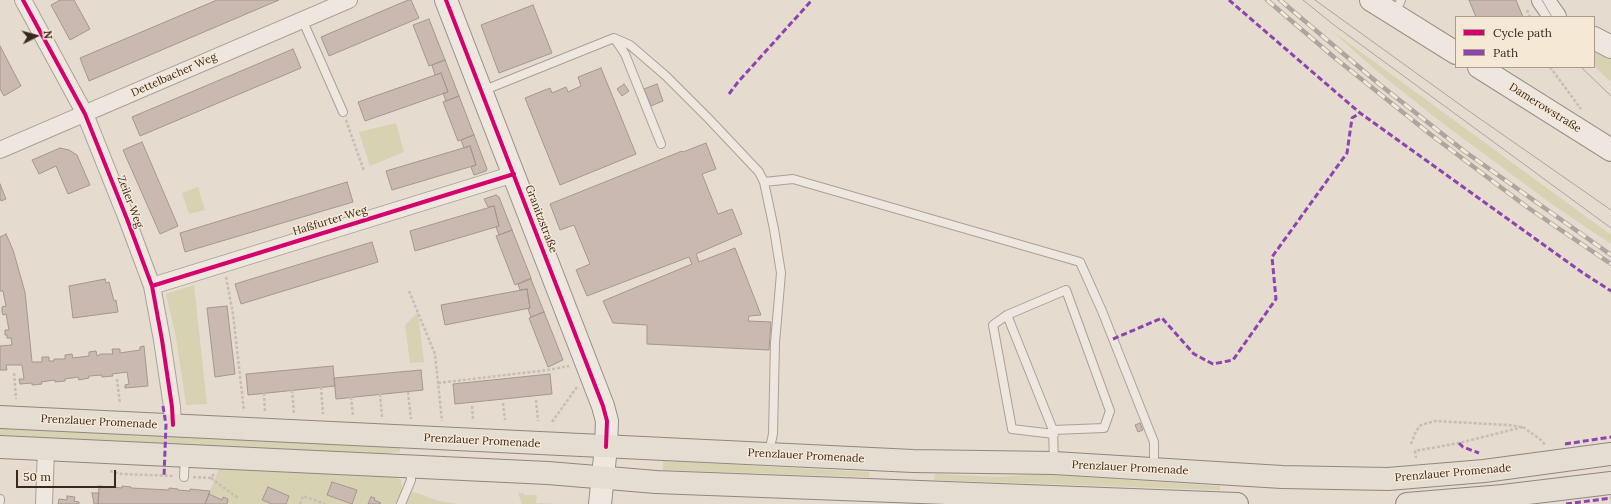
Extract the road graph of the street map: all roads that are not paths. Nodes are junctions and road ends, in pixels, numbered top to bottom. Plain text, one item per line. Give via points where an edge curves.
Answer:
1 (23, 0) edge
2 (349, 0) edge
3 (446, 0) edge
4 (1371, 0) edge
5 (1543, 0) edge
6 (1398, 7) edge
7 (1553, 16) edge
8 (302, 19) junction
9 (614, 38) junction
10 (1595, 39) edge
11 (1611, 47) edge
12 (1455, 52) edge
13 (1481, 68) edge
14 (481, 91) junction
15 (85, 114) junction
16 (344, 115) road end
17 (661, 144) dead end
18 (0, 150) edge
19 (1611, 150) edge
20 (514, 174) junction
21 (764, 182) junction
22 (152, 286) junction
23 (1007, 315) junction
24 (0, 417) edge
25 (173, 425) junction
26 (448, 430) junction
27 (1054, 432) junction
28 (0, 447) edge
29 (606, 447) junction
30 (46, 449) junction
31 (769, 454) junction
32 (1611, 454) edge
33 (1054, 463) junction
34 (411, 466) junction
35 (453, 468) junction
36 (1154, 469) junction
37 (604, 477) junction
38 (1610, 483) edge
39 (896, 497) edge
40 (1117, 501) edge
41 (44, 504) edge
42 (401, 504) edge
43 (600, 504) edge
44 (1237, 504) edge
45 (1407, 504) edge

1 - 15 street, Zeiler Weg
2 - 8 street, Dettelbacher Weg
3 - 14 main road, Granitzstraße
4 - 6 main road
5 - 7 main road
6 - 12 main road
8 - 15 street, Dettelbacher Weg
8 - 16 lane
9 - 14 lane
9 - 17 lane via 625,54
9 - 21 lane via 630,45 666,76 759,172
10 - 11 main road
13 - 19 main road, Damerowstraße
14 - 20 main road, Granitzstraße
15 - 18 street, Dettelbacher Weg
15 - 22 street, Zeiler Weg
20 - 22 street, Haßfurter Weg
20 - 29 main road, Granitzstraße via 603,406 607,421
21 - 31 lane via 781,273 775,343 773,434
21 - 36 lane via 793,179 1080,262 1154,442
22 - 25 street, Zeiler Weg
23 - 27 lane
23 - 27 lane via 993,325 1012,429
23 - 27 lane via 1066,290 1110,411 1104,428
24 - 25 main road, Prenzlauer Promenade
25 - 26 main road, Prenzlauer Promenade
26 - 29 main road, Prenzlauer Promenade
26 - 35 main road
27 - 33 lane
28 - 30 main road
29 - 31 main road, Prenzlauer Promenade
29 - 37 main road, Granitzstraße
30 - 34 main road via 185,466
30 - 41 street
31 - 33 main road, Prenzlauer Promenade via 913,461
32 - 36 main road, Prenzlauer Promenade via 1484,471 1388,479 1282,477
33 - 36 main road, Prenzlauer Promenade
34 - 35 main road
34 - 42 lane via 411,480
35 - 37 main road
37 - 39 main road
37 - 43 main road, Granitzstraße
38 - 45 main road
39 - 40 main road
40 - 44 main road

